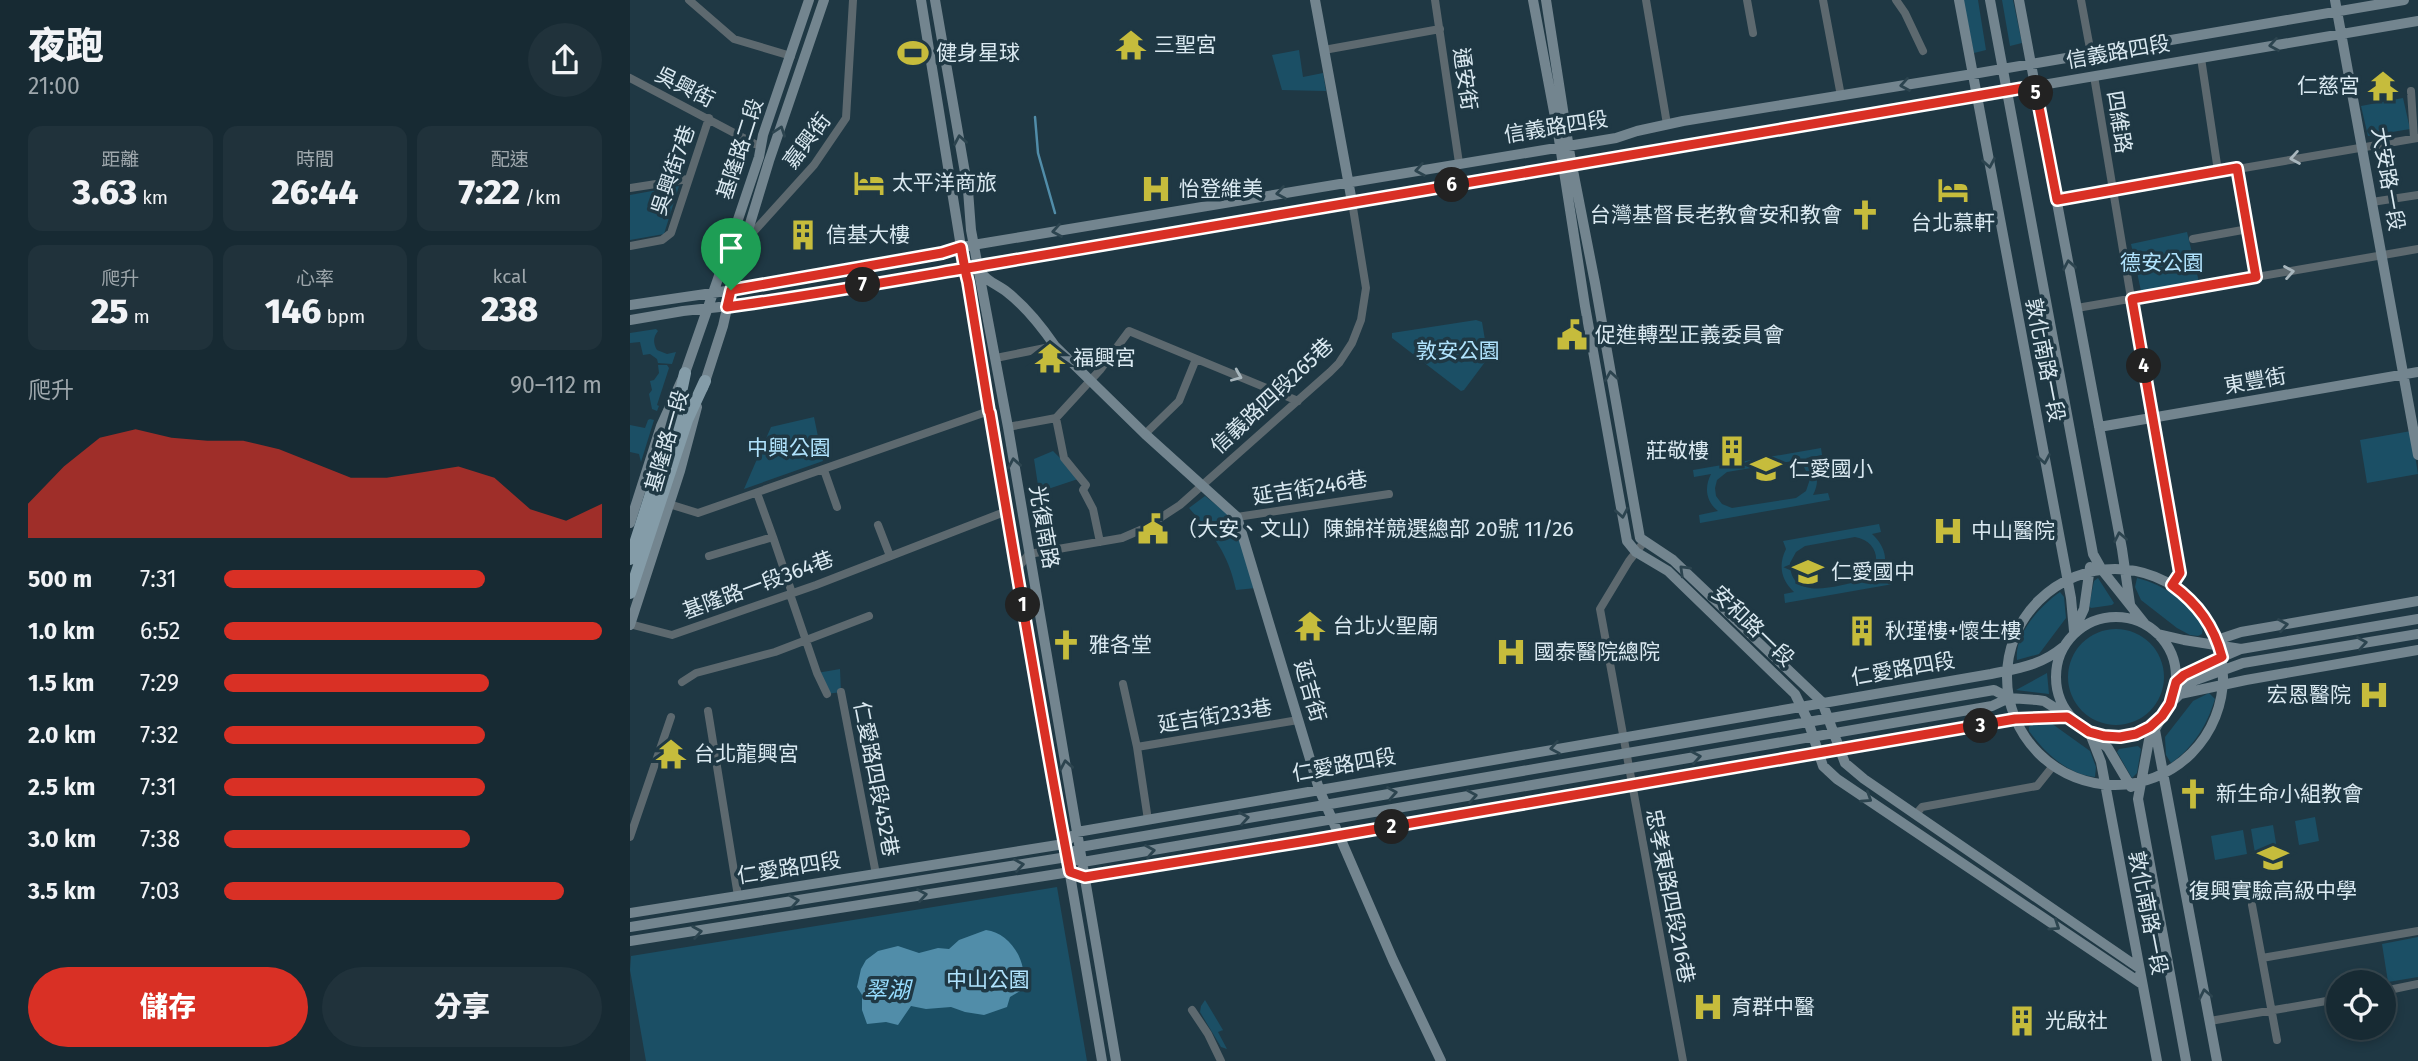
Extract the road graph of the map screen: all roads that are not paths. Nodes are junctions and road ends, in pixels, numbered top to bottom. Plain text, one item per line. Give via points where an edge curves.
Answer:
1 (689, 0) edge
2 (809, 0) edge
3 (824, 0) edge
4 (853, 0) edge
5 (921, 0) edge
6 (935, 0) edge
7 (1315, 0) edge
8 (1435, 0) edge
9 (1533, 0) edge
10 (1546, 0) edge
11 (1646, 0) edge
12 (1747, 0) edge
13 (1823, 0) edge
14 (1896, 0) edge
15 (1959, 0) edge
16 (1990, 0) edge
17 (2019, 0) edge
18 (2081, 0) edge
19 (2401, 0) edge
20 (2337, 6) edge
21 (2418, 21) edge
22 (1440, 29) junction
23 (1753, 33) dead end
24 (2342, 34) junction
25 (1324, 50) junction
26 (1923, 51) dead end
27 (2091, 54) junction
28 (791, 56) junction
29 (2201, 58) junction
30 (2031, 64) junction
31 (2003, 69) junction
32 (1973, 74) junction
33 (2094, 76) junction
34 (630, 78) edge
35 (2035, 86) junction
36 (2007, 90) junction
37 (2411, 91) dead end
38 (1841, 96) junction
39 (1976, 96) junction
40 (709, 118) junction
41 (1667, 124) junction
42 (2416, 138) edge
43 (761, 145) junction
44 (2362, 147) junction
45 (1566, 156) junction
46 (1459, 163) junction
47 (2237, 168) junction
48 (2218, 171) junction
49 (688, 179) junction
50 (1348, 182) junction
51 (630, 188) edge
52 (2113, 191) junction
53 (2418, 195) edge
54 (2057, 200) junction
55 (1352, 202) junction
56 (2372, 202) junction
57 (2248, 229) junction
58 (2193, 239) dead end
59 (745, 241) junction
60 (975, 244) junction
61 (630, 246) edge
62 (961, 247) junction
63 (2418, 249) edge
64 (2382, 256) junction
65 (978, 266) junction
66 (965, 268) junction
67 (2256, 277) junction
68 (731, 290) junction
69 (714, 292) junction
70 (2132, 299) junction
71 (630, 305) edge
72 (727, 307) junction
73 (2077, 308) junction
74 (707, 309) junction
75 (630, 320) edge
76 (1055, 346) junction
77 (996, 358) junction
78 (1196, 359) junction
79 (2418, 372) edge
80 (685, 373) junction
81 (2403, 374) junction
82 (1092, 380) junction
83 (705, 381) junction
84 (1298, 401) junction
85 (989, 411) junction
86 (1056, 418) junction
87 (2152, 418) junction
88 (1008, 427) junction
89 (2099, 427) junction
90 (1145, 434) junction
91 (2418, 455) edge
92 (824, 470) junction
93 (1201, 485) junction
94 (635, 487) edge
95 (757, 493) junction
96 (1389, 494) dead end
97 (669, 504) junction
98 (837, 507) dead end
99 (1007, 511) junction
100 (1237, 517) junction
101 (630, 523) edge
102 (878, 525) dead end
103 (773, 537) junction
104 (1100, 542) junction
105 (1644, 542) junction
106 (1636, 552) junction
107 (1029, 554) junction
108 (2093, 554) junction
109 (709, 556) dead end
110 (890, 556) junction
111 (630, 559) edge
112 (1017, 569) junction
113 (2102, 570) junction
114 (2125, 570) junction
115 (2089, 573) junction
116 (2067, 581) junction
117 (2172, 585) junction
118 (630, 593) edge
119 (791, 594) junction
120 (2418, 601) edge
121 (2130, 604) junction
122 (869, 616) dead end
123 (2418, 619) edge
124 (630, 624) edge
125 (2145, 624) junction
126 (2158, 634) junction
127 (2418, 634) edge
128 (2069, 638) junction
129 (807, 639) junction
130 (2219, 648) junction
131 (2418, 650) edge
132 (2007, 670) junction
133 (2224, 671) junction
134 (682, 682) dead end
135 (2176, 682) junction
136 (1123, 684) dead end
137 (2224, 684) junction
138 (841, 692) dead end
139 (827, 694) dead end
140 (2179, 695) junction
141 (2009, 698) junction
142 (1822, 702) junction
143 (2170, 704) junction
144 (1802, 706) junction
145 (708, 711) dead end
146 (2162, 716) junction
147 (671, 717) dead end
148 (1827, 718) junction
149 (2069, 718) junction
150 (2015, 719) junction
151 (1298, 720) junction
152 (1808, 722) junction
153 (2155, 730) junction
154 (2089, 732) junction
155 (1833, 733) junction
156 (1813, 736) junction
157 (1623, 737) junction
158 (1137, 747) junction
159 (1839, 749) junction
160 (1626, 753) junction
161 (1818, 753) junction
162 (2053, 766) junction
163 (1629, 769) junction
164 (2163, 774) junction
165 (2135, 783) junction
166 (1632, 785) junction
167 (2104, 785) junction
168 (1319, 789) junction
169 (1325, 804) junction
170 (1916, 814) junction
171 (1148, 820) junction
172 (1332, 820) junction
173 (1077, 832) junction
174 (1339, 836) junction
175 (630, 838) edge
176 (1064, 844) junction
177 (1080, 847) junction
178 (1067, 857) junction
179 (1083, 862) junction
180 (1070, 872) junction
181 (876, 874) junction
182 (1085, 877) junction
183 (738, 896) junction
184 (2252, 905) dead end
185 (630, 913) edge
186 (630, 928) edge
187 (2418, 931) edge
188 (631, 942) edge
189 (2262, 958) junction
190 (2139, 968) junction
191 (2142, 984) junction
192 (2418, 985) edge
193 (2396, 988) edge
194 (2326, 1001) edge
195 (1192, 1010) dead end
196 (2271, 1010) junction
197 (2210, 1021) junction
198 (2277, 1040) dead end
199 (1102, 1061) edge
200 (1116, 1061) edge
201 (1221, 1061) edge
202 (1441, 1061) edge
203 (1683, 1061) edge
204 (2157, 1061) edge
205 (2186, 1061) edge
206 (2217, 1061) edge

1 - 28 street via 734,39
2 - 28 main road, 基隆路二段
59 -> 3 main road, 基隆路二段
4 - 59 street, 嘉興街 via 846,117 814,165
5 - 62 main road, 光復南路
60 -> 6 main road, 光復南路
7 - 25 main road
8 - 22 street, 通安街
9 - 45 main road
10 - 45 main road
11 - 41 street
12 - 23 street
13 - 38 street
14 - 26 street
15 - 32 main road, 敦化南路一段
16 - 31 main road, 敦化南路一段
17 - 30 main road, 敦化南路一段
18 - 27 street
19 - 20 main road, 信義路四段
20 - 24 main road, 大安路一段
20 - 27 main road, 信義路四段
21 - 24 main road, 信義路四段
22 - 25 street
22 - 46 street, 通安街
24 -> 29 main road, 信義路四段
24 - 44 main road, 大安路一段
25 - 50 main road
27 - 30 main road, 信義路四段
28 - 43 main road, 基隆路二段
29 - 33 main road, 信義路四段
29 - 48 street
30 - 31 main road, 信義路四段
30 - 35 main road, 敦化南路一段
31 - 32 main road, 信義路四段
31 - 36 main road, 敦化南路一段
32 -> 38 main road, 信義路四段
32 - 39 main road, 敦化南路一段
33 - 35 main road, 信義路四段
33 - 52 street, 四維路
34 - 40 street, 吳興街
35 - 36 main road, 信義路四段
35 - 54 main road, 敦化南路一段
36 - 39 main road, 信義路四段
36 - 108 main road, 敦化南路一段
37 - 42 street
38 - 41 main road, 信義路四段
39 - 45 main road, 信義路四段
39 -> 116 main road, 敦化南路一段
40 - 43 street, 吳興街
40 - 49 street, 吳興街7巷
41 - 45 main road, 信義路四段
42 - 44 street
43 - 69 main road, 基隆路二段
44 -> 47 street
44 - 56 main road, 大安路一段
45 - 46 main road, 信義路四段
45 - 55 main road, 信義路四段
105 -> 45 main road
45 -> 106 main road via 1626,538
46 -> 50 main road, 信義路四段
47 - 48 street
47 - 57 street
48 - 52 street
49 - 51 street
49 - 61 street, 吳興街7巷 via 671,233 663,240
50 - 55 main road
50 -> 60 main road, 信義路四段
52 - 54 street
52 - 70 street, 四維路
53 - 56 street
73 -> 54 main road, 敦化南路一段
55 - 65 main road, 信義路四段
55 - 84 street, 信義路四段265巷 via 1366,280 1362,320 1339,363
56 - 64 main road, 大安路一段
57 - 58 street
57 - 67 street
59 - 68 main road, 基隆路二段
60 - 62 main road, 信義路四段
60 - 65 main road, 光復南路
62 - 66 main road, 光復南路
62 - 68 main road, 信義路四段
63 - 64 street
67 -> 64 street
64 - 81 main road, 大安路一段
65 - 66 main road, 信義路四段
65 - 76 main road via 986,280 1008,293
65 - 77 main road, 光復南路
66 - 72 main road, 信義路四段
66 - 85 main road, 光復南路
67 - 70 street
68 - 69 main road, 信義路四段
68 - 72 main road, 基隆路二段
69 - 71 main road, 信義路四段
69 - 74 main road, 基隆路二段
70 - 73 street
70 - 87 street, 四維路
72 - 74 main road, 信義路四段
72 - 83 main road, 基隆路一段
73 - 89 main road, 敦化南路一段
74 - 75 main road, 信義路四段
74 - 80 main road, 基隆路一段
76 - 77 street
76 - 82 main road
77 - 88 main road, 光復南路
78 - 82 street via 1129,331
78 -> 84 street
78 - 90 street via 1179,401
79 - 81 main road, 東豐街
80 - 94 main road, 基隆路一段
80 - 111 main road via 676,416
81 - 87 main road, 東豐街
81 - 91 main road, 大安路一段
82 - 86 street
82 - 90 main road
83 - 97 main road, 基隆路一段
83 - 118 main road via 687,420
84 - 93 street, 信義路四段265巷
85 - 92 street
85 - 99 main road, 光復南路
86 - 88 street
86 - 104 street via 1064,458 1086,485 1083,490 1093,509
87 - 89 main road, 東豐街
87 - 117 street, 四維路 via 2180,573
107 -> 88 main road, 光復南路
114 -> 89 main road, 敦化南路一段
90 - 93 main road
92 - 95 street
92 - 98 street
93 - 100 main road
93 - 104 street, 信義路四段265巷 via 1145,528
94 - 101 main road, 基隆路一段
95 - 97 street via 698,513
95 - 103 street
96 - 100 street, 延吉街246巷
97 - 124 main road, 基隆路一段
99 - 110 street, 基隆路一段364巷
99 - 112 main road, 光復南路
100 - 151 main road, 延吉街
102 - 110 street
103 - 109 street
103 - 119 street
104 - 107 street, 信義路四段265巷
105 - 106 street, 忠孝東路四段216巷
142 -> 105 main road, 安和路一段 via 1673,559
106 - 144 main road, 安和路一段 via 1668,571 1784,682
106 - 157 street, 忠孝東路四段216巷 via 1600,609
107 - 112 street
173 -> 107 main road, 光復南路
108 - 113 main road, 敦化南路一段
108 - 115 main road, 敦化南路一段
110 - 119 street, 基隆路一段364巷
112 - 176 main road, 光復南路
113 - 114 main road
113 - 115 main road
113 - 121 main road, 敦化南路一段
114 - 117 main road
114 - 121 main road, 敦化南路一段
115 - 116 main road
115 - 128 main road, 敦化南路一段 via 2084,609
116 - 128 main road, 敦化南路一段 via 2074,612
116 - 132 main road via 2044,596 2025,618
117 - 130 main road via 2198,607
119 - 124 street, 基隆路一段364巷 via 672,635
119 - 129 street
130 -> 120 main road via 2241,632
121 - 125 main road, 敦化南路一段
122 - 129 street
123 - 130 main road via 2241,649
125 - 126 main road
125 - 128 main road via 2111,617 2092,622
126 - 130 main road
126 - 135 main road via 2172,656
133 -> 127 main road via 2244,663
128 - 132 main road, 仁愛路四段 via 2050,658
128 - 149 main road via 2058,659 2055,680
129 - 134 street via 696,673
129 - 139 street
130 - 133 main road
130 - 135 main road
131 - 137 main road
132 - 141 main road
132 - 142 main road, 仁愛路四段
133 - 137 main road
133 - 140 main road via 2193,681
135 - 143 main road
136 - 158 street
137 - 140 main road
137 - 164 main road via 2206,736 2192,754
138 - 181 street, 仁愛路四段452巷
140 - 143 main road
141 - 148 main road, 仁愛路四段 via 1994,690
141 - 149 main road, 仁愛路四段 via 2043,701
141 - 150 main road
141 - 155 main road, 仁愛路四段 via 1992,706
142 - 144 main road, 仁愛路四段
142 - 148 main road, 安和路一段
143 - 146 main road
144 - 152 main road, 安和路一段
144 - 157 main road, 仁愛路四段
145 - 183 street
146 - 153 main road, 敦化南路一段
146 - 154 main road via 2136,734 2120,737
147 - 175 street
148 - 152 main road, 仁愛路四段
148 - 155 main road, 安和路一段
149 - 150 main road
149 - 154 main road
150 - 159 main road
150 - 162 main road via 2031,745
151 - 158 street, 延吉街233巷
151 - 168 main road, 延吉街
152 - 156 main road, 安和路一段
152 - 160 main road, 仁愛路四段
153 - 164 main road, 敦化南路一段
153 - 165 main road, 敦化南路一段
154 - 165 main road
154 - 167 main road, 敦化南路一段
155 - 156 main road, 仁愛路四段
155 - 159 main road, 安和路一段
156 - 161 main road, 安和路一段
163 -> 156 main road, 仁愛路四段
157 - 160 street, 忠孝東路四段216巷
157 -> 168 main road, 仁愛路四段
158 - 171 street
159 - 161 main road
159 - 170 main road, 安和路一段 via 1845,762 1864,779
160 - 163 street, 忠孝東路四段216巷
169 -> 160 main road, 仁愛路四段
161 - 166 main road
161 -> 191 main road, 安和路一段 via 1837,779
162 - 167 main road
162 - 170 street via 2037,786 1922,807
163 - 166 street, 忠孝東路四段216巷
172 -> 163 main road, 仁愛路四段
164 - 165 main road
197 -> 164 main road, 敦化南路一段
165 - 167 main road
165 - 205 main road, 敦化南路一段
166 - 174 main road
166 - 203 street, 忠孝東路四段216巷
167 - 190 main road, 敦化南路一段
168 - 169 main road, 延吉街
168 - 171 main road, 仁愛路四段
169 - 172 main road, 延吉街
177 -> 169 main road, 仁愛路四段
170 - 190 main road, 安和路一段
171 - 173 main road, 仁愛路四段
172 - 174 main road, 延吉街
179 -> 172 main road, 仁愛路四段
173 - 176 main road
173 - 177 main road, 光復南路
174 - 182 main road
174 - 202 main road, 延吉街
176 - 178 main road, 光復南路
176 - 181 main road, 仁愛路四段
177 - 178 main road, 仁愛路四段
177 - 179 main road, 光復南路
178 - 179 main road, 仁愛路四段
178 - 180 main road, 光復南路
186 -> 178 main road, 仁愛路四段
179 - 182 main road, 光復南路
180 - 182 main road
188 -> 180 main road
180 - 199 main road, 光復南路
181 - 183 main road, 仁愛路四段
182 - 200 main road, 光復南路
183 - 185 main road, 仁愛路四段
184 - 189 street
186 - 188 street
187 - 189 street
189 - 196 street
190 - 191 main road, 敦化南路一段
191 - 204 main road, 敦化南路一段
192 - 193 street
194 - 196 street
195 - 201 street
196 - 197 street
196 - 198 street
197 - 206 main road, 敦化南路一段

